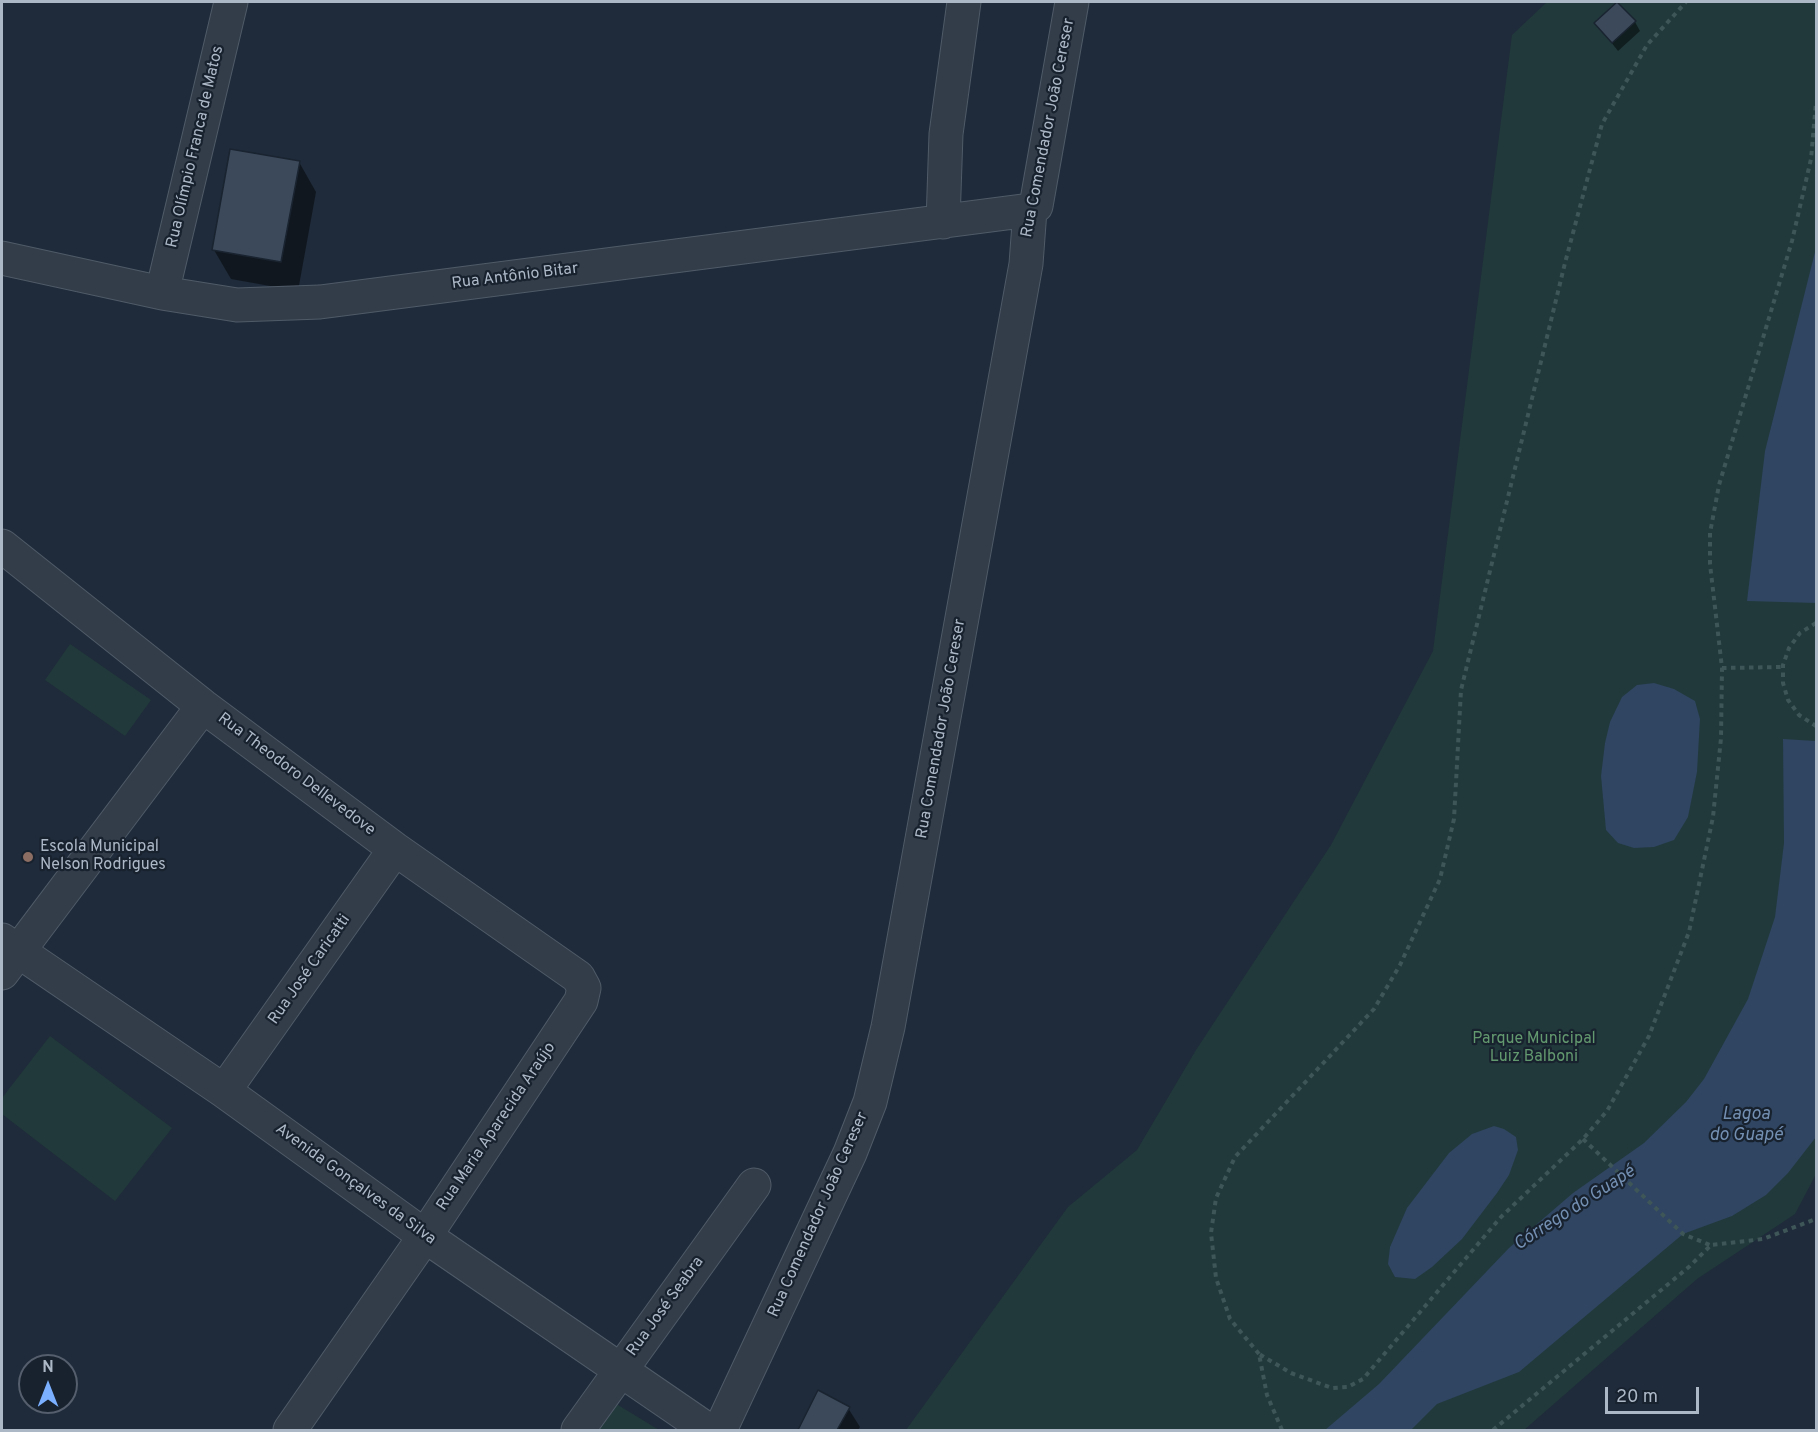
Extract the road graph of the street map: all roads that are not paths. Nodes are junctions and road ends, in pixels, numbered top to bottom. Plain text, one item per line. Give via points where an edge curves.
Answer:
1 (231, 2) edge
2 (964, 2) edge
3 (1072, 2) edge
4 (1030, 210) junction
5 (943, 222) junction
6 (2, 258) edge
7 (162, 293) junction
8 (2, 546) edge
9 (203, 706) junction
10 (395, 849) junction
11 (6, 955) edge
12 (581, 1001) joint
13 (224, 1091) junction
14 (754, 1185) dead end
15 (425, 1236) junction
16 (621, 1370) junction
17 (290, 1431) edge
18 (578, 1431) edge
19 (708, 1431) edge
20 (720, 1431) edge

1 - 7 street, Rua Olímpio Franca de Matos
2 - 5 street via 946,134
3 - 4 street, Rua Comendador João Cereser via 1036,206
4 - 5 street, Rua Antônio Bitar
4 - 20 street, Rua Comendador João Cereser via 1026,264 970,581 888,1027 870,1102
5 - 7 street, Rua Antônio Bitar via 320,302 237,305
6 - 7 street, Rua Antônio Bitar
8 - 9 street, Rua Theodoro Dellevedove
9 - 10 street, Rua Theodoro Dellevedove
9 - 11 street
10 - 12 street, Rua Theodoro Dellevedove via 578,977 584,988
10 - 13 street, Rua José Caricatti
11 - 13 street, Avenida Gonçalves da Silva
12 - 15 street, Rua Maria Aparecida Araújo
13 - 15 street, Avenida Gonçalves da Silva
14 - 16 street, Rua José Seabra
15 - 16 street, Avenida Gonçalves da Silva
15 - 17 street, Rua Maria Aparecida Araújo
16 - 18 street, Rua José Seabra
16 - 19 street, Avenida Gonçalves da Silva

